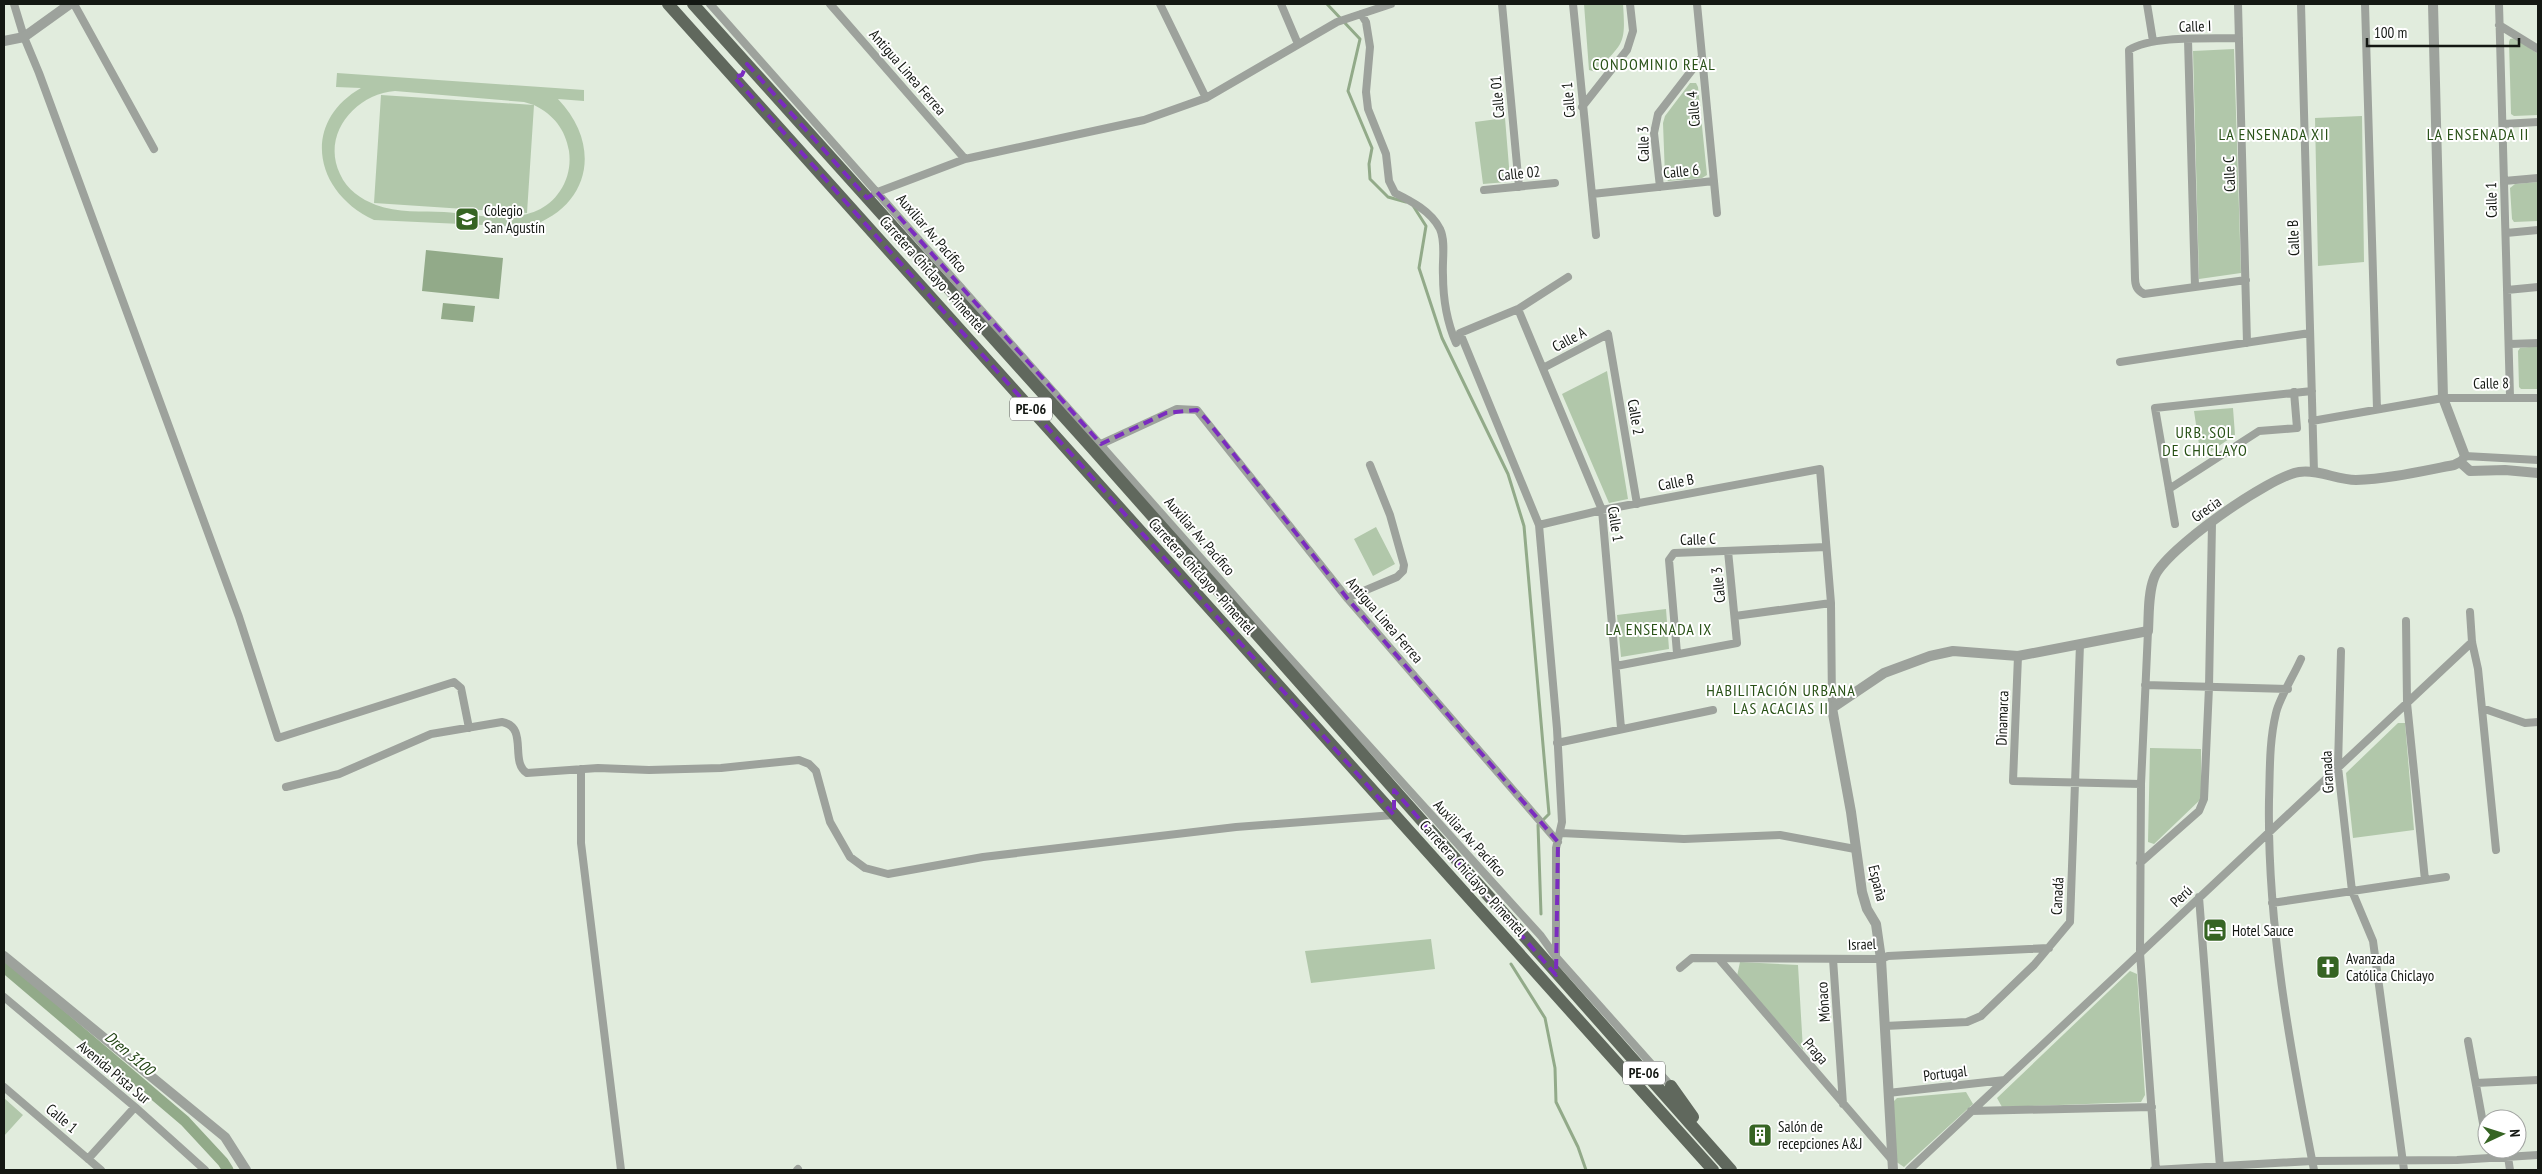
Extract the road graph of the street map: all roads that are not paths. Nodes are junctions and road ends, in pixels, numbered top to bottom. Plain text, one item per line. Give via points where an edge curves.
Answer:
1 (14, 4) edge
2 (72, 4) edge
3 (668, 4) edge
4 (693, 4) edge
5 (710, 4) edge
6 (830, 4) edge
7 (1160, 4) edge
8 (1281, 4) edge
9 (1391, 4) edge
10 (1502, 4) edge
11 (1573, 4) edge
12 (1630, 4) edge
13 (1697, 4) edge
14 (2147, 4) edge
15 (2238, 4) edge
16 (2300, 4) edge
17 (2365, 4) edge
18 (2433, 4) edge
19 (2499, 4) edge
20 (1361, 14) junction
21 (2499, 24) junction
22 (24, 37) junction
23 (2239, 38) junction
24 (2188, 40) junction
25 (4, 41) edge
26 (2153, 41) junction
27 (1298, 44) junction
28 (2538, 49) edge
29 (1702, 57) junction
30 (747, 64) junction
31 (734, 77) junction
32 (1206, 98) junction
33 (1582, 107) junction
34 (2538, 122) edge
35 (2503, 124) junction
36 (154, 149) dead end
37 (965, 159) junction
38 (2538, 178) edge
39 (1714, 181) junction
40 (2504, 181) junction
41 (1555, 183) dead end
42 (1519, 187) junction
43 (1660, 187) junction
44 (1484, 190) dead end
45 (1592, 194) junction
46 (872, 195) junction
47 (1717, 213) dead end
48 (2538, 230) edge
49 (2506, 233) junction
50 (1596, 235) dead end
51 (1568, 277) dead end
52 (2246, 280) junction
53 (2195, 287) junction
54 (2538, 287) edge
55 (2507, 290) junction
56 (1518, 309) junction
57 (1608, 334) joint
58 (2310, 334) junction
59 (2248, 342) junction
60 (2538, 342) edge
61 (1456, 343) dead end
62 (2510, 344) junction
63 (2120, 362) dead end
64 (1544, 368) junction
65 (2312, 391) junction
66 (2294, 392) junction
67 (2510, 396) junction
68 (2443, 398) junction
69 (2538, 398) edge
70 (2377, 409) junction
71 (2312, 421) junction
72 (1097, 446) junction
73 (2462, 459) junction
74 (2538, 460) edge
75 (1370, 465) dead end
76 (1820, 469) joint
77 (2314, 472) junction
78 (2538, 473) edge
79 (2168, 489) junction
80 (1636, 504) junction
81 (1602, 510) junction
82 (2212, 523) junction
83 (2175, 524) dead end
84 (1539, 525) junction
85 (1826, 548) junction
86 (1728, 551) junction
87 (1347, 598) junction
88 (1831, 603) junction
89 (2470, 612) dead end
90 (1735, 616) junction
91 (2406, 621) dead end
92 (2148, 631) junction
93 (2472, 642) junction
94 (2080, 644) junction
95 (2341, 651) dead end
96 (1677, 653) junction
97 (2018, 656) junction
98 (2301, 659) dead end
99 (1616, 666) junction
100 (2145, 685) junction
101 (2209, 686) junction
102 (2288, 689) junction
103 (2407, 703) junction
104 (1832, 708) junction
105 (2482, 708) junction
106 (1713, 710) dead end
107 (2538, 722) edge
108 (469, 728) junction
109 (1621, 728) junction
110 (1558, 742) junction
111 (2338, 767) junction
112 (581, 769) junction
113 (2075, 784) junction
114 (2141, 784) junction
115 (286, 787) dead end
116 (1406, 803) junction
117 (1394, 815) junction
118 (2269, 832) junction
119 (1561, 833) junction
120 (1558, 842) junction
121 (1856, 849) junction
122 (2496, 850) dead end
123 (2140, 863) junction
124 (2446, 877) dead end
125 (2425, 880) junction
126 (2352, 891) junction
127 (2199, 897) junction
128 (2272, 903) junction
129 (2049, 948) junction
130 (2140, 953) junction
131 (4, 956) edge
132 (1556, 957) junction
133 (1719, 959) junction
134 (1833, 959) junction
135 (1881, 959) junction
136 (1680, 968) dead end
137 (1556, 975) junction
138 (4, 997) edge
139 (1885, 1026) junction
140 (2468, 1041) dead end
141 (2005, 1080) junction
142 (2538, 1080) edge
143 (2476, 1083) junction
144 (1671, 1086) joint
145 (4, 1087) edge
146 (1888, 1093) junction
147 (1843, 1104) junction
148 (135, 1107) junction
149 (2152, 1107) junction
150 (2481, 1109) edge
151 (1971, 1111) junction
152 (2477, 1158) edge
153 (88, 1159) junction
154 (2312, 1161) junction
155 (2403, 1161) junction
156 (1892, 1165) edge
157 (1728, 1167) edge
158 (2220, 1167) junction
159 (102, 1170) edge
160 (205, 1170) edge
161 (246, 1170) edge
162 (621, 1170) edge
163 (1713, 1170) edge
164 (1909, 1170) edge
165 (2155, 1170) edge
166 (2314, 1170) edge
167 (2404, 1170) edge

1 - 22 street
2 - 22 street
2 - 36 street
3 - 31 main road, Carretera Chiclayo - Pimentel / PE-06
4 - 30 main road, Carretera Chiclayo - Pimentel / PE-06
5 - 46 street, Auxiliar Av. Pacífico
6 - 37 street, Antigua Linea Ferrea
7 - 32 street
8 - 27 street
9 - 20 street
10 - 42 street, Calle 01
11 - 33 street, Calle 1
12 - 33 street via 1633,31 1627,50
13 - 29 street, Calle 4
14 - 26 street
15 - 23 street, Calle C
16 - 58 street, Calle B
17 - 70 street
18 - 68 street
19 - 21 street, Calle 1
20 - 27 street via 1338,22
20 - 61 street via 1369,32 1368,109 1386,154 1387,171 1395,193 1412,201 1440,229 1449,328
21 - 28 street
21 - 35 street, Calle 1
22 - 25 street
22 - 108 street via 158,392 239,617 278,738 454,682 461,688
23 - 24 street, Calle I
23 - 52 street, Calle C
24 - 26 street, Calle I
24 - 53 street
26 - 53 street, Calle I via 2137,44 2129,50 2135,285 2144,294
27 - 32 street
29 - 39 street, Calle 4
29 - 43 street, Calle 3 via 1658,114 1654,134
30 - 31 main road via 742,75
30 - 46 main road, Carretera Chiclayo - Pimentel / PE-06
31 - 117 main road, Carretera Chiclayo - Pimentel / PE-06
32 - 37 street via 1144,120
33 - 45 street, Calle 1
34 - 35 street
35 - 40 street, Calle 1
37 - 46 street
38 - 40 street
39 - 43 street, Calle 6
39 - 47 street, Calle 4
40 - 49 street, Calle 1
41 - 42 street, Calle 02
42 - 44 street, Calle 02
43 - 45 street, Calle 6
45 - 50 street, Calle 1
46 - 72 main road, Carretera Chiclayo - Pimentel / PE-06
48 - 49 street
49 - 55 street, Calle 1
51 - 56 street
52 - 53 street
52 - 59 street, Calle C
54 - 55 street
55 - 62 street, Calle 1
56 - 64 street, Calle 1
56 - 84 street via 1460,333
57 - 64 street, Calle A
57 - 80 street, Calle 2
58 - 59 street
58 - 65 street, Calle B
59 - 63 street
60 - 62 street
62 - 67 street, Calle 1
64 - 81 street, Calle 1
65 - 66 street
65 - 71 street, Calle B
66 - 79 street via 2297,428 2259,431
66 - 79 street via 2155,408
67 - 68 street, Calle 8
67 - 69 street, Calle 8
68 - 70 street, Calle 8
68 - 73 street
70 - 71 street, Calle 8
71 - 77 street, Calle B
72 - 87 street, Antigua Linea Ferrea via 1177,409 1197,410
72 - 116 main road, Carretera Chiclayo - Pimentel / PE-06
72 - 132 street, Auxiliar Av. Pacífico via 1542,936
73 - 74 street
73 - 77 street, Grecia via 2454,465 2377,479 2353,480
73 - 78 street via 2470,471
75 - 87 street via 1390,515 1404,565 1396,577
76 - 80 street, Calle B
76 - 85 street, España
77 - 82 street, Grecia via 2286,475
79 - 83 street
80 - 81 street, Calle B
81 - 84 street, Calle B
81 - 99 street, Calle 1
82 - 92 street, Grecia via 2184,542 2160,566 2150,596
82 - 101 street
84 - 110 street
85 - 86 street, Calle C
85 - 88 street, España
86 - 90 street, Calle 3
86 - 96 street, Calle C via 1674,553 1670,556
87 - 120 street, Antigua Linea Ferrea
88 - 90 street
88 - 104 street, España
89 - 93 street
90 - 96 street, Calle 3 via 1737,643
91 - 103 street
92 - 94 street
92 - 100 street
93 - 103 street, Perú
93 - 105 street
94 - 97 street
94 - 113 street, Canadá
95 - 111 street, Granada
96 - 99 street
97 - 104 street via 1953,651 1930,656 1884,673
97 - 113 street, Dinamarca via 2013,781
98 - 102 street
99 - 109 street, Calle 1
100 - 101 street
100 - 114 street
101 - 102 street
101 - 123 street via 2204,799 2199,811
102 - 118 street via 2276,711 2271,743
103 - 111 street, Perú
103 - 125 street
104 - 121 street, España
105 - 107 street via 2525,723
105 - 122 street
106 - 109 street
108 - 112 street via 502,722 513,727 522,768 527,773
108 - 115 street via 421,738 361,766
109 - 110 street
110 - 119 street
111 - 118 street, Perú
111 - 126 street, Granada
112 - 117 street via 721,768 804,761 816,771 830,822 850,857 865,868 888,874 983,857 1236,827
112 - 162 street via 582,843
113 - 114 street
113 - 129 street, Canadá via 2070,922
114 - 123 street
116 - 117 main road via 1399,804
116 - 137 main road, Carretera Chiclayo - Pimentel / PE-06
117 - 163 main road, Carretera Chiclayo - Pimentel / PE-06
118 - 127 street, Perú
118 - 128 street
119 - 120 street
119 - 121 street via 1684,839 1780,835
120 - 132 street
121 - 135 street, España via 1862,892 1876,924
123 - 130 street
124 - 125 street
125 - 126 street
126 - 128 street
126 - 155 street, Granada via 2373,941
127 - 130 street, Perú
127 - 158 street
128 - 154 street via 2282,991
129 - 135 street, Israel via 1888,956
129 - 139 street, Canadá via 1981,1016 1967,1022
130 - 141 street, Perú
130 - 149 street
131 - 161 street via 225,1137
132 - 137 street
132 - 144 street, Auxiliar Av. Pacífico
133 - 134 street, Israel
133 - 136 street, Israel via 1692,958
133 - 147 street, Praga
134 - 135 street, Israel
134 - 147 street, Mónaco
135 - 139 street, España
137 - 157 main road, Carretera Chiclayo - Pimentel / PE-06
138 - 148 street, Avenida Pista Sur
139 - 146 street, España
140 - 143 street
141 - 146 street, Portugal
141 - 151 street, Perú
142 - 143 street
143 - 150 street
144 - 157 main road
145 - 153 street, Calle 1
146 - 156 street, España
147 - 156 street, Praga
148 - 153 street
148 - 160 street, Avenida Pista Sur
149 - 151 street
149 - 165 street
151 - 164 street, Perú
152 - 155 street
153 - 159 street, Calle 1
154 - 155 street
154 - 158 street
154 - 166 street
155 - 167 street, Granada
158 - 165 street

